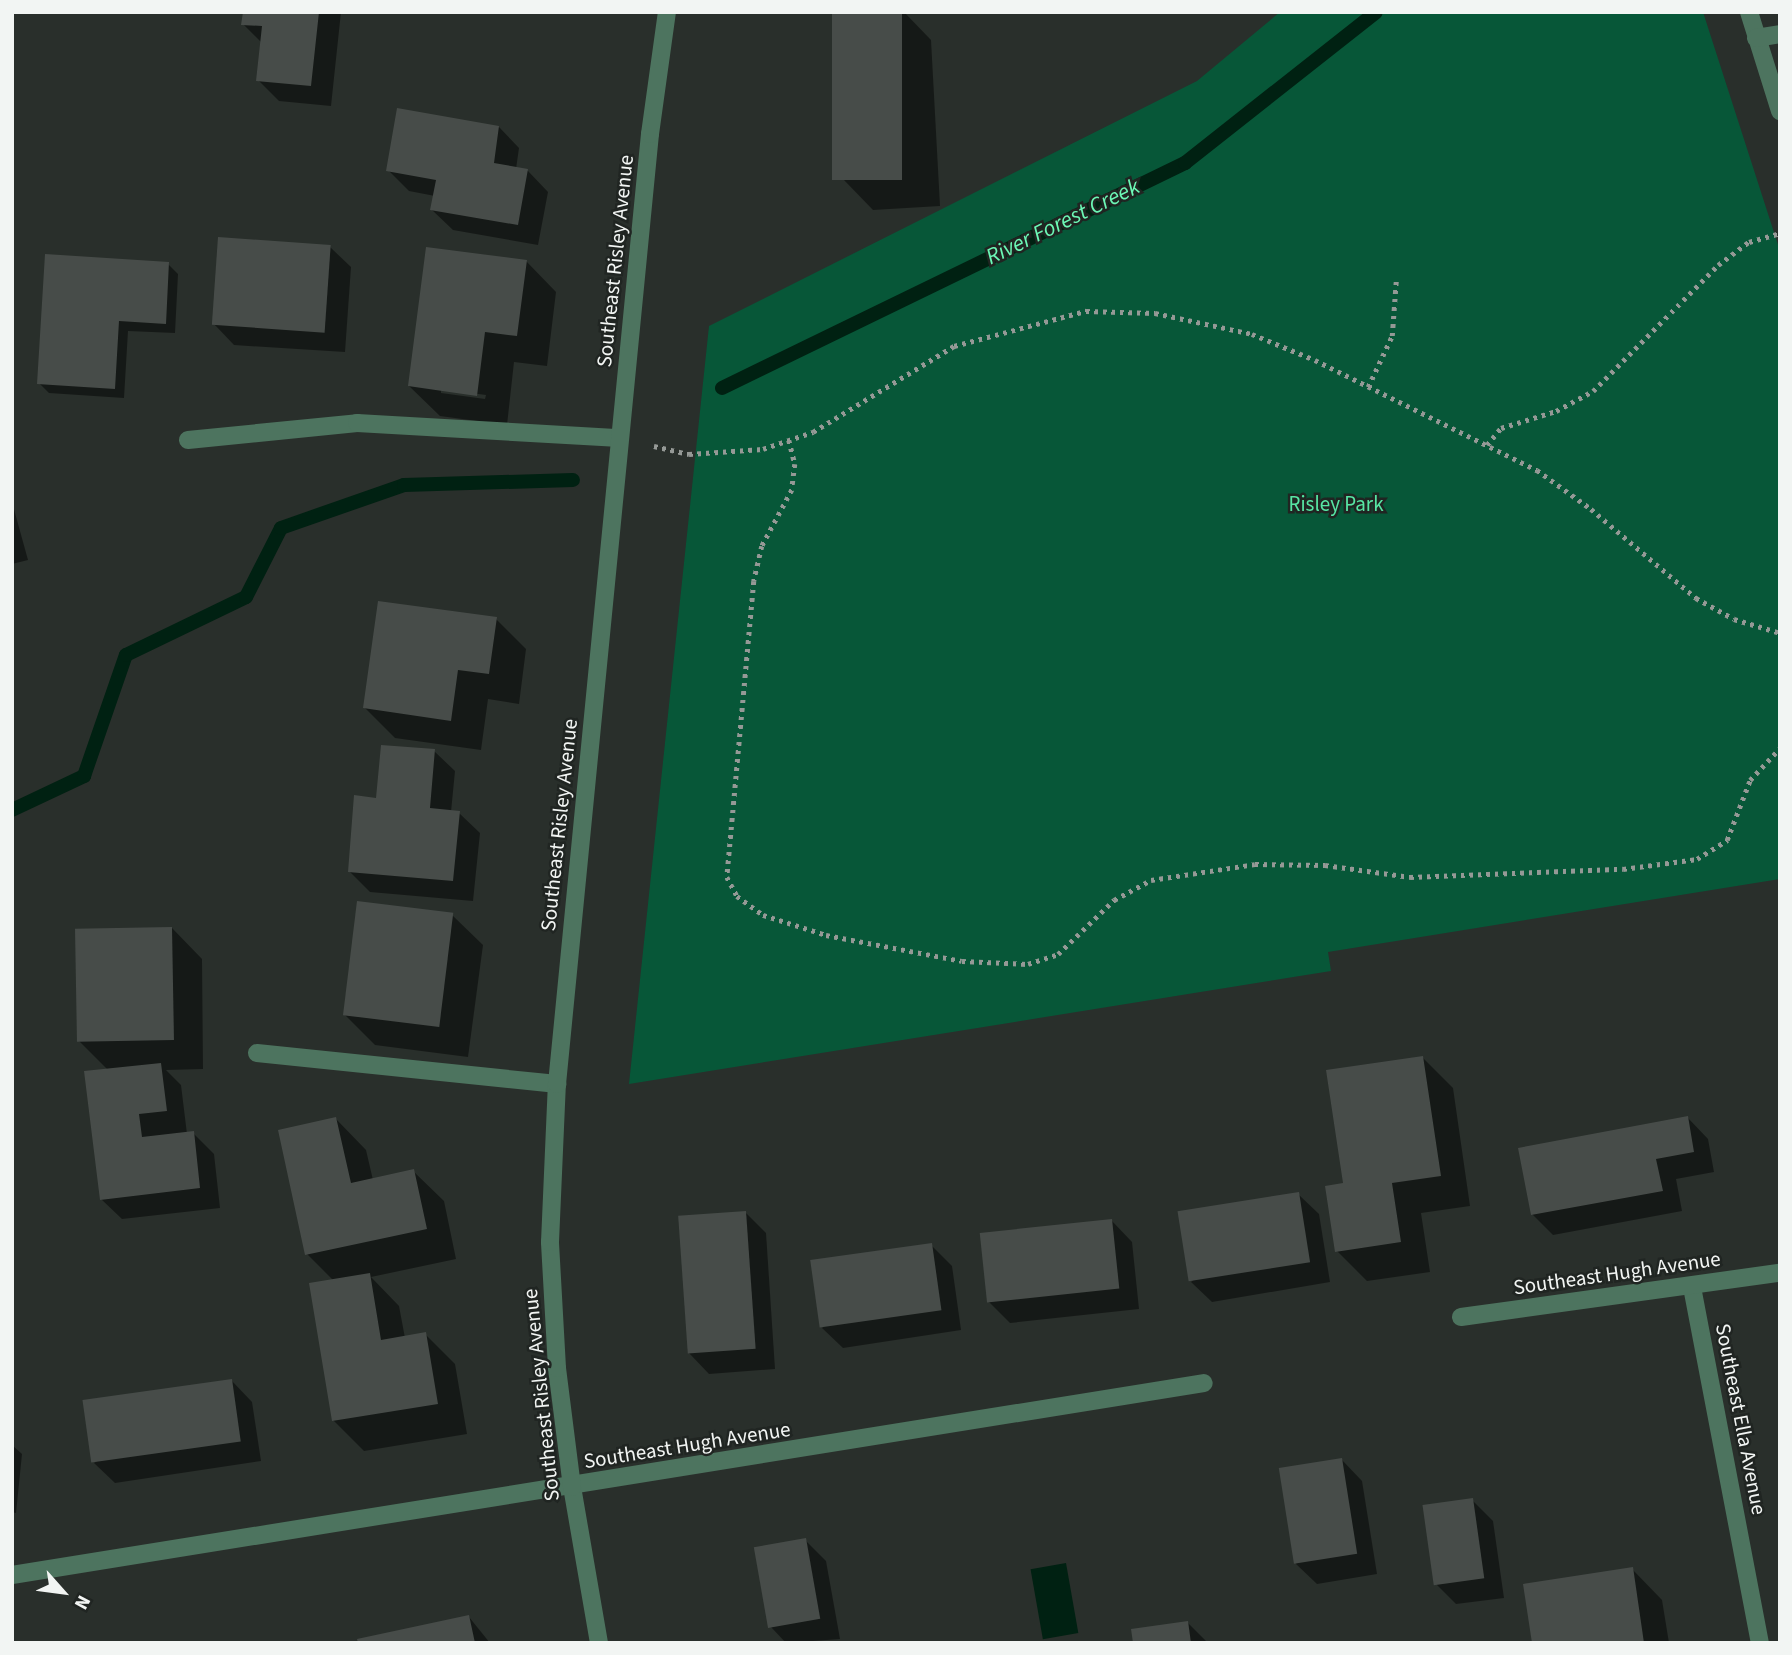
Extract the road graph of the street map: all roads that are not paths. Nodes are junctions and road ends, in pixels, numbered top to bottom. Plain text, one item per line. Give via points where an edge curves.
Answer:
1 (667, 12) edge
2 (1749, 12) edge
3 (1780, 34) edge
4 (1756, 38) junction
5 (1780, 111) edge
6 (620, 438) junction
7 (188, 440) dead end
8 (257, 1054) dead end
9 (557, 1084) junction
10 (1780, 1273) edge
11 (1692, 1287) junction
12 (1461, 1317) dead end
13 (1204, 1383) dead end
14 (572, 1487) junction
15 (12, 1575) edge
16 (599, 1643) edge
17 (1760, 1643) edge

1 - 6 street, Southeast Risley Avenue
2 - 4 street
3 - 4 street
4 - 5 street
6 - 7 street via 357,423
6 - 9 street, Southeast Risley Avenue
8 - 9 street
9 - 14 street, Southeast Risley Avenue via 550,1242 557,1368
10 - 11 street, Southeast Hugh Avenue
11 - 12 street, Southeast Hugh Avenue
11 - 17 street, Southeast Ella Avenue
13 - 14 street, Southeast Hugh Avenue
14 - 15 street, Southeast Hugh Avenue
14 - 16 street, Southeast Risley Avenue

